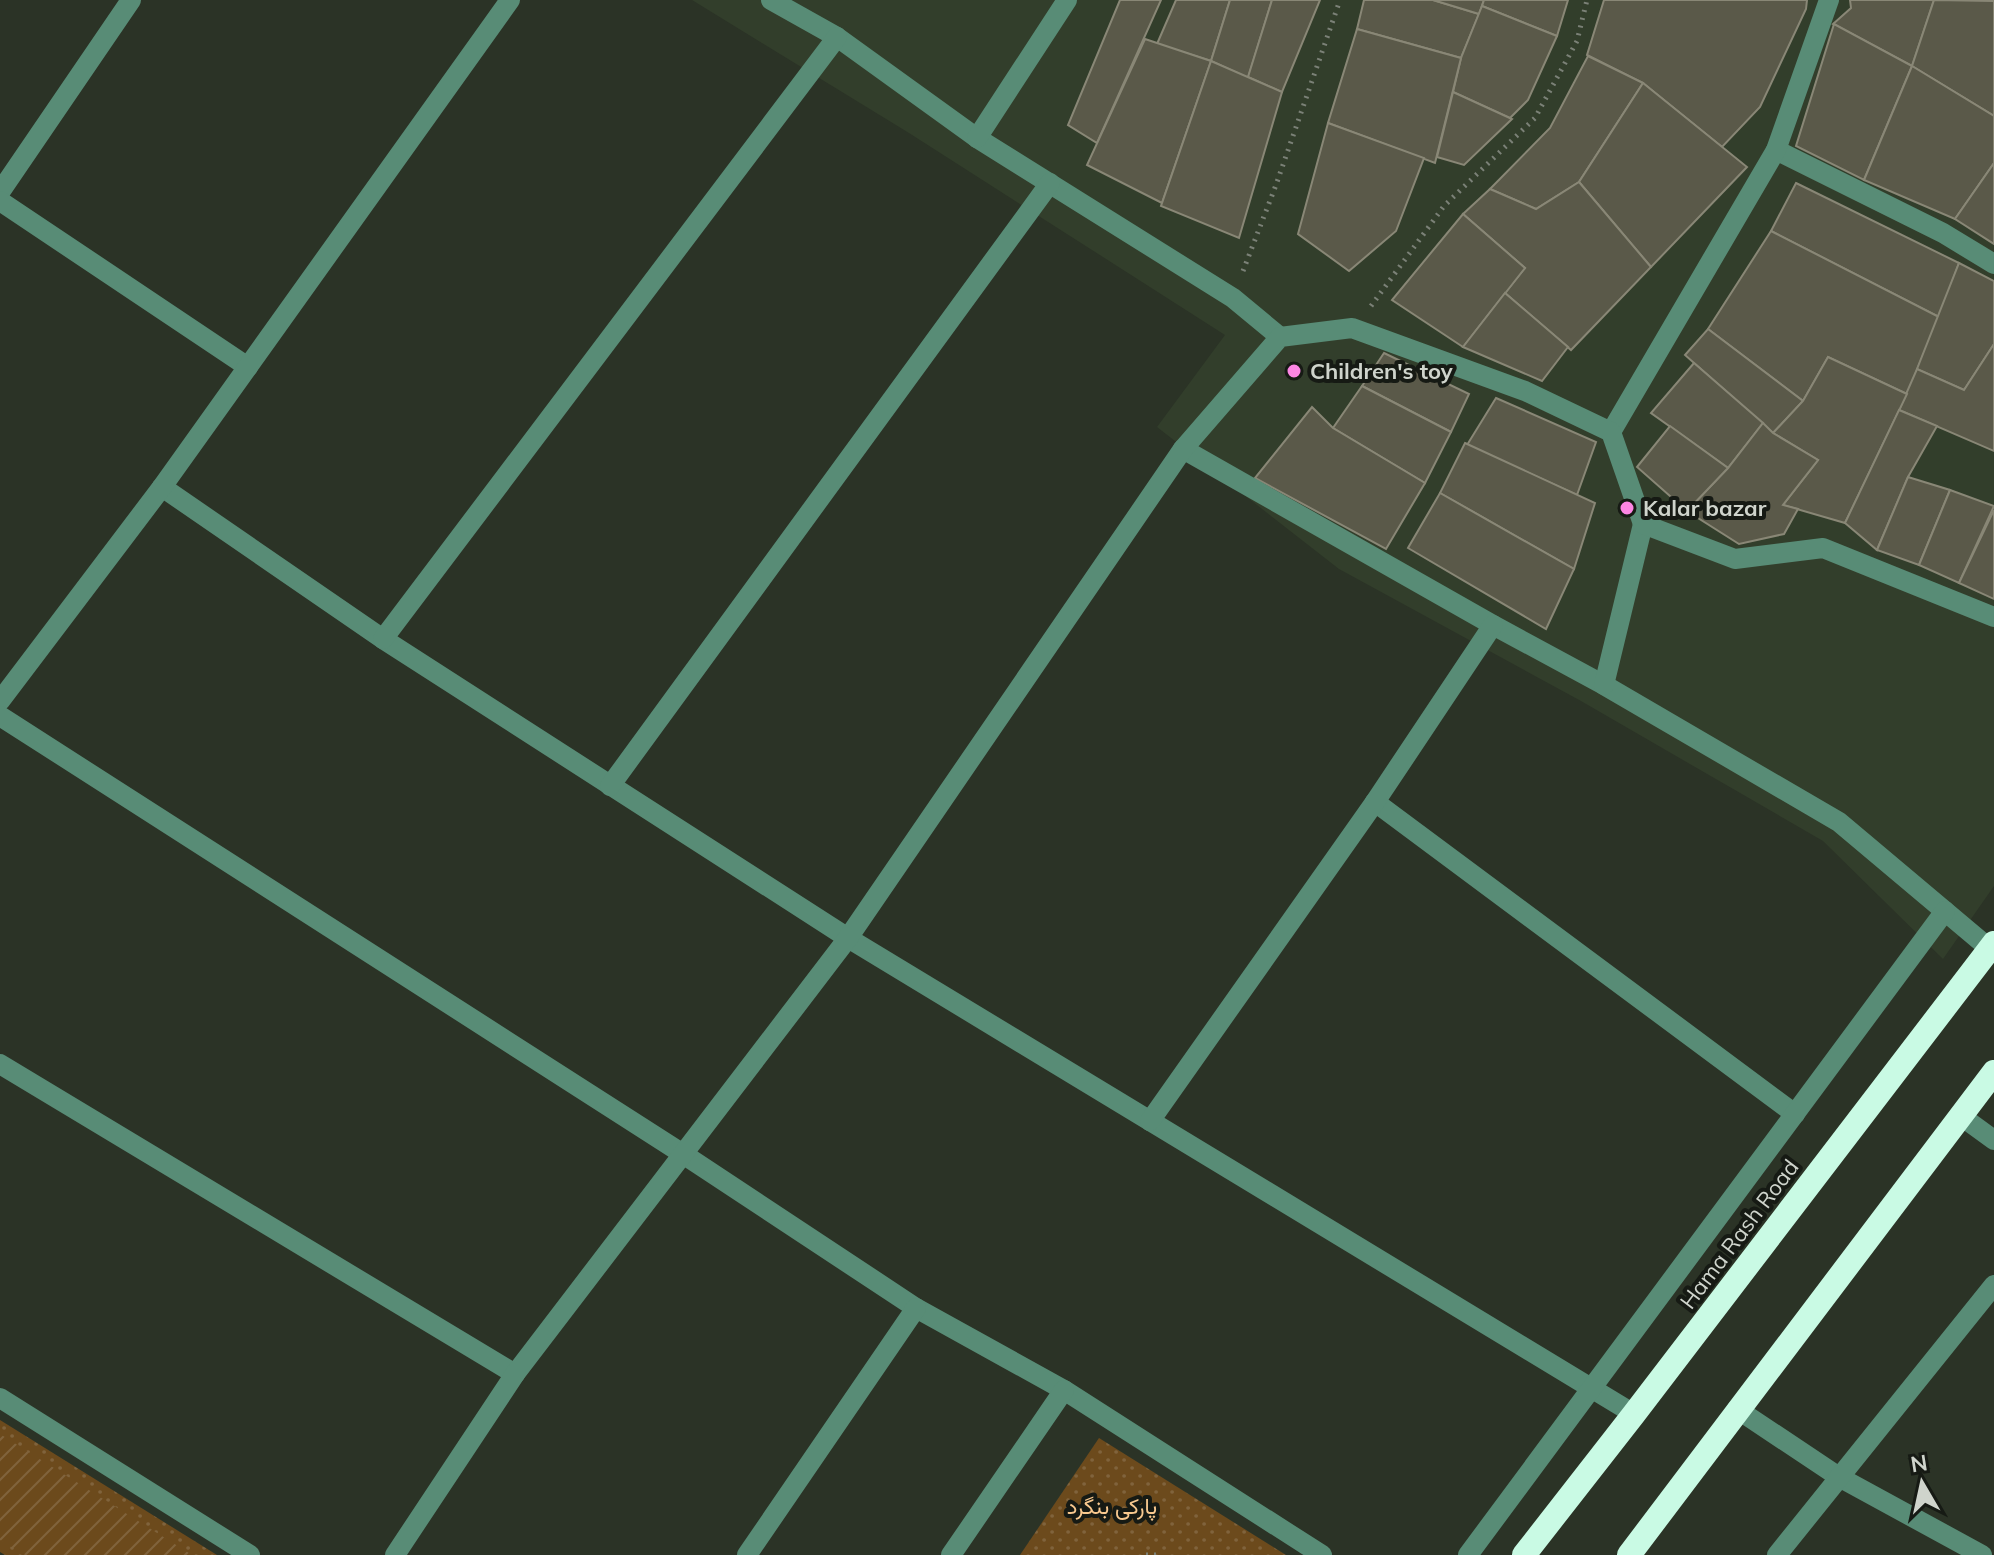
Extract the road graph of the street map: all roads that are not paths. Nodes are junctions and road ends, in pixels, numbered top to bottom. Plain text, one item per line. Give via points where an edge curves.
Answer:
1 (131, 0) edge
2 (510, 0) edge
3 (771, 0) edge
4 (1067, 0) edge
5 (1829, 0) edge
6 (837, 37) junction
7 (977, 138) junction
8 (1776, 150) junction
9 (1050, 183) junction
10 (0, 192) edge
11 (0, 201) edge
12 (1994, 264) edge
13 (1280, 337) junction
14 (248, 367) junction
15 (1611, 432) junction
16 (1183, 449) junction
17 (162, 487) junction
18 (1643, 524) junction
19 (1994, 617) edge
20 (1493, 625) junction
21 (383, 639) junction
22 (1604, 685) junction
23 (0, 701) edge
24 (0, 716) edge
25 (610, 786) junction
26 (1375, 802) junction
27 (1945, 911) junction
28 (848, 938) junction
29 (1992, 946) edge
30 (0, 1064) edge
31 (1994, 1072) edge
32 (1795, 1114) junction
33 (1961, 1116) junction
34 (1150, 1121) junction
35 (1994, 1140) edge
36 (683, 1154) junction
37 (1994, 1285) edge
38 (916, 1308) junction
39 (515, 1374) junction
40 (1064, 1390) junction
41 (1590, 1390) junction
42 (0, 1398) edge
43 (1737, 1409) junction
44 (1634, 1414) junction
45 (1839, 1477) junction
46 (250, 1555) edge
47 (395, 1555) edge
48 (747, 1555) edge
49 (951, 1555) edge
50 (1322, 1555) edge
51 (1468, 1555) edge
52 (1524, 1555) edge
53 (1629, 1555) edge
54 (1777, 1555) edge
55 (1982, 1555) edge

1 - 10 street
2 - 14 street
3 - 6 street
4 - 7 street
5 - 8 street
6 - 7 street
6 - 21 street
7 - 9 street
8 - 12 street
8 - 15 street
9 - 13 street via 1233,298
9 - 25 street
11 - 14 street
13 - 15 street via 1352,328 1525,391
13 - 16 street
14 - 17 street
15 - 18 street
16 - 20 street
16 - 28 street
17 - 21 street
17 - 23 street
18 - 19 street via 1735,559 1823,548
18 - 22 street
20 - 22 street
20 - 26 street
21 - 25 street
22 - 27 street via 1839,822
24 - 36 street
25 - 28 street
26 - 32 street
26 - 34 street
27 - 29 street
27 - 32 street
28 - 34 street
28 - 36 street
29 - 44 highway, Hama Rash Road
30 - 39 street
31 - 33 highway
32 - 41 street
33 - 35 street
33 - 43 highway
34 - 41 street
36 - 38 street
36 - 39 street
37 - 45 street
38 - 40 street
38 - 48 street
39 - 47 street
40 - 49 street
40 - 50 street
41 - 44 street
41 - 51 street
42 - 46 street
43 - 45 street
43 - 53 highway
44 - 52 highway, Hama Rash Road
45 - 54 street
45 - 55 street

